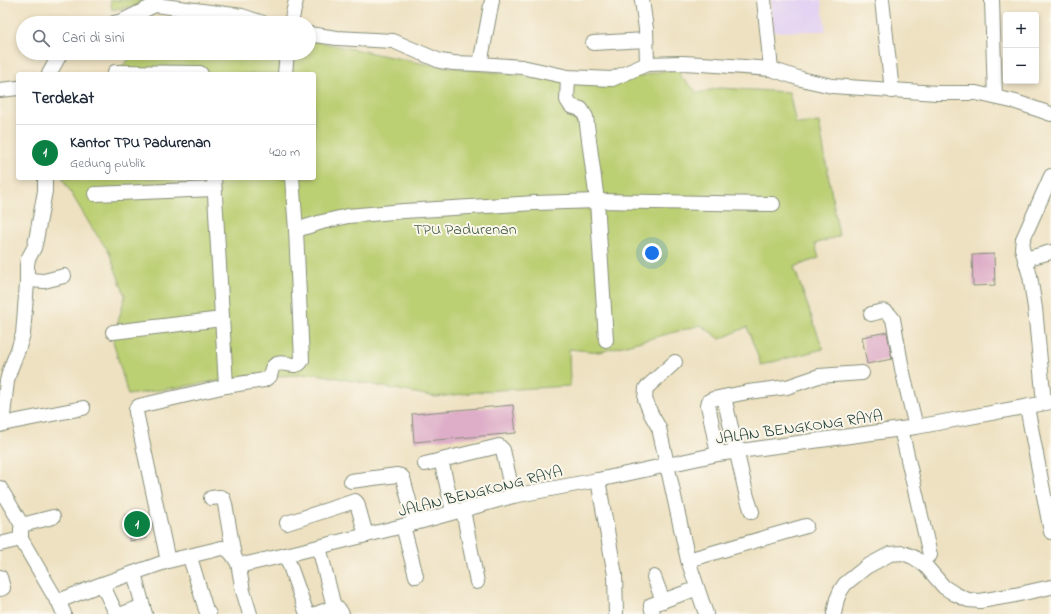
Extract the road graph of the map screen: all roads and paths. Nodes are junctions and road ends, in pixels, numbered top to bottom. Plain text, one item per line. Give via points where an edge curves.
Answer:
1 (296, 0) edge
2 (492, 0) edge
3 (642, 0) edge
4 (764, 0) edge
5 (882, 0) edge
6 (992, 0) edge
7 (154, 2) edge
8 (130, 16) edge
9 (242, 16) edge
10 (293, 16) edge
11 (316, 35) edge
12 (646, 40) junction
13 (593, 43) dead end
14 (56, 60) edge
15 (286, 60) edge
16 (480, 64) junction
17 (647, 64) junction
18 (771, 69) junction
19 (50, 72) edge
20 (285, 72) edge
21 (568, 77) junction
22 (16, 88) edge
23 (0, 90) edge
24 (892, 91) junction
25 (995, 97) junction
26 (1051, 114) edge
27 (1051, 176) edge
28 (45, 180) edge
29 (292, 180) edge
30 (214, 183) edge
31 (94, 194) dead end
32 (597, 201) junction
33 (772, 204) dead end
34 (296, 230) junction
35 (1051, 252) edge
36 (1025, 259) junction
37 (64, 276) dead end
38 (27, 280) junction
39 (871, 314) dead end
40 (222, 320) junction
41 (113, 332) dead end
42 (606, 340) dead end
43 (675, 362) dead end
44 (862, 373) dead end
45 (226, 386) junction
46 (724, 397) junction
47 (1047, 403) edge
48 (1028, 407) junction
49 (83, 408) dead end
50 (1, 424) edge
51 (916, 427) junction
52 (901, 429) junction
53 (736, 451) junction
54 (718, 454) junction
55 (441, 460) junction
56 (424, 464) dead end
57 (667, 465) junction
58 (598, 480) junction
59 (351, 481) dead end
60 (0, 488) edge
61 (513, 496) junction
62 (211, 498) dead end
63 (458, 511) junction
64 (752, 512) dead end
65 (53, 517) dead end
66 (287, 523) dead end
67 (409, 524) junction
68 (806, 526) dead end
69 (22, 532) junction
70 (1051, 532) edge
71 (366, 535) junction
72 (0, 544) edge
73 (319, 547) junction
74 (286, 555) junction
75 (930, 555) dead end
76 (190, 556) junction
77 (236, 559) junction
78 (688, 560) junction
79 (168, 561) junction
80 (134, 573) junction
81 (416, 576) dead end
82 (0, 577) edge
83 (654, 577) dead end
84 (477, 582) dead end
85 (102, 584) junction
86 (1051, 586) edge
87 (0, 589) edge
88 (690, 591) dead end
89 (58, 600) junction
90 (662, 601) junction
91 (144, 610) edge
92 (338, 611) edge
93 (616, 612) edge
94 (700, 613) edge
95 (64, 614) edge
96 (118, 614) edge
97 (122, 614) edge
98 (209, 614) edge
99 (250, 614) edge
100 (307, 614) edge
101 (316, 614) edge
102 (603, 614) edge
103 (653, 614) edge
104 (834, 614) edge

1 - 10 street
2 - 16 street
3 - 12 street
4 - 18 street
5 - 24 street
6 - 25 street
7 - 8 street
7 - 9 street
11 - 16 street via 393,41 440,61
12 - 13 street
12 - 17 street
14 - 19 street
15 - 20 street
16 - 21 street via 522,67
17 - 18 street via 682,63
17 - 21 street via 612,79
18 - 24 street via 832,86
21 - 32 street via 567,100 571,106 581,109 586,117
22 - 23 street
24 - 25 street via 976,93
25 - 26 street
27 - 36 street via 1023,239
28 - 38 street via 36,240 28,259
29 - 34 street
30 - 31 street
30 - 40 street
32 - 33 street
32 - 34 street via 348,216
32 - 42 street
34 - 45 street via 301,363 279,363 273,367 267,379
35 - 36 street
36 - 47 street via 1035,308
37 - 38 street
38 - 50 street via 23,334 7,381
39 - 51 street via 883,311 893,318
40 - 41 street
40 - 45 street
43 - 57 street via 646,388 645,399 650,414 660,428
44 - 46 street via 819,376 787,387
45 - 79 street via 139,406 136,409
46 - 53 street
46 - 54 street via 709,401 708,405
47 - 48 street, JALAN BENGKONG RAYA
48 - 51 street, JALAN BENGKONG RAYA
48 - 70 street
49 - 50 street
51 - 52 street, JALAN BENGKONG RAYA
52 - 53 street, JALAN BENGKONG RAYA
52 - 75 street
53 - 54 street, JALAN BENGKONG RAYA
53 - 64 street
54 - 57 street, JALAN BENGKONG RAYA
55 - 56 street
55 - 61 street via 499,446 503,450
55 - 63 street
57 - 58 street, JALAN BENGKONG RAYA
57 - 78 street
58 - 61 street, JALAN BENGKONG RAYA
58 - 93 street via 615,575
59 - 67 street via 401,476
60 - 69 street
61 - 63 street, JALAN BENGKONG RAYA
62 - 77 street via 223,498
63 - 67 street, JALAN BENGKONG RAYA
63 - 84 street
65 - 69 street
66 - 71 street via 355,501
67 - 71 street, JALAN BENGKONG RAYA
67 - 81 street
68 - 78 street
69 - 72 street
69 - 89 street
71 - 73 street, JALAN BENGKONG RAYA
73 - 74 street, JALAN BENGKONG RAYA
73 - 92 street
74 - 77 street, JALAN BENGKONG RAYA via 247,564
74 - 100 street
76 - 77 street, JALAN BENGKONG RAYA via 222,548 227,549
76 - 79 street, JALAN BENGKONG RAYA
76 - 98 street
77 - 99 street
78 - 94 street
79 - 80 street, JALAN BENGKONG RAYA
80 - 85 street, JALAN BENGKONG RAYA
80 - 91 street
82 - 87 street via 3,588
83 - 90 street
85 - 89 street, JALAN BENGKONG RAYA
85 - 96 street
86 - 104 street via 980,601 968,600 944,587 924,564 913,557 903,553 890,554 866,567 845,584 837,599
88 - 90 street
89 - 95 street
90 - 103 street via 651,605
91 - 97 street
92 - 101 street
93 - 102 street

